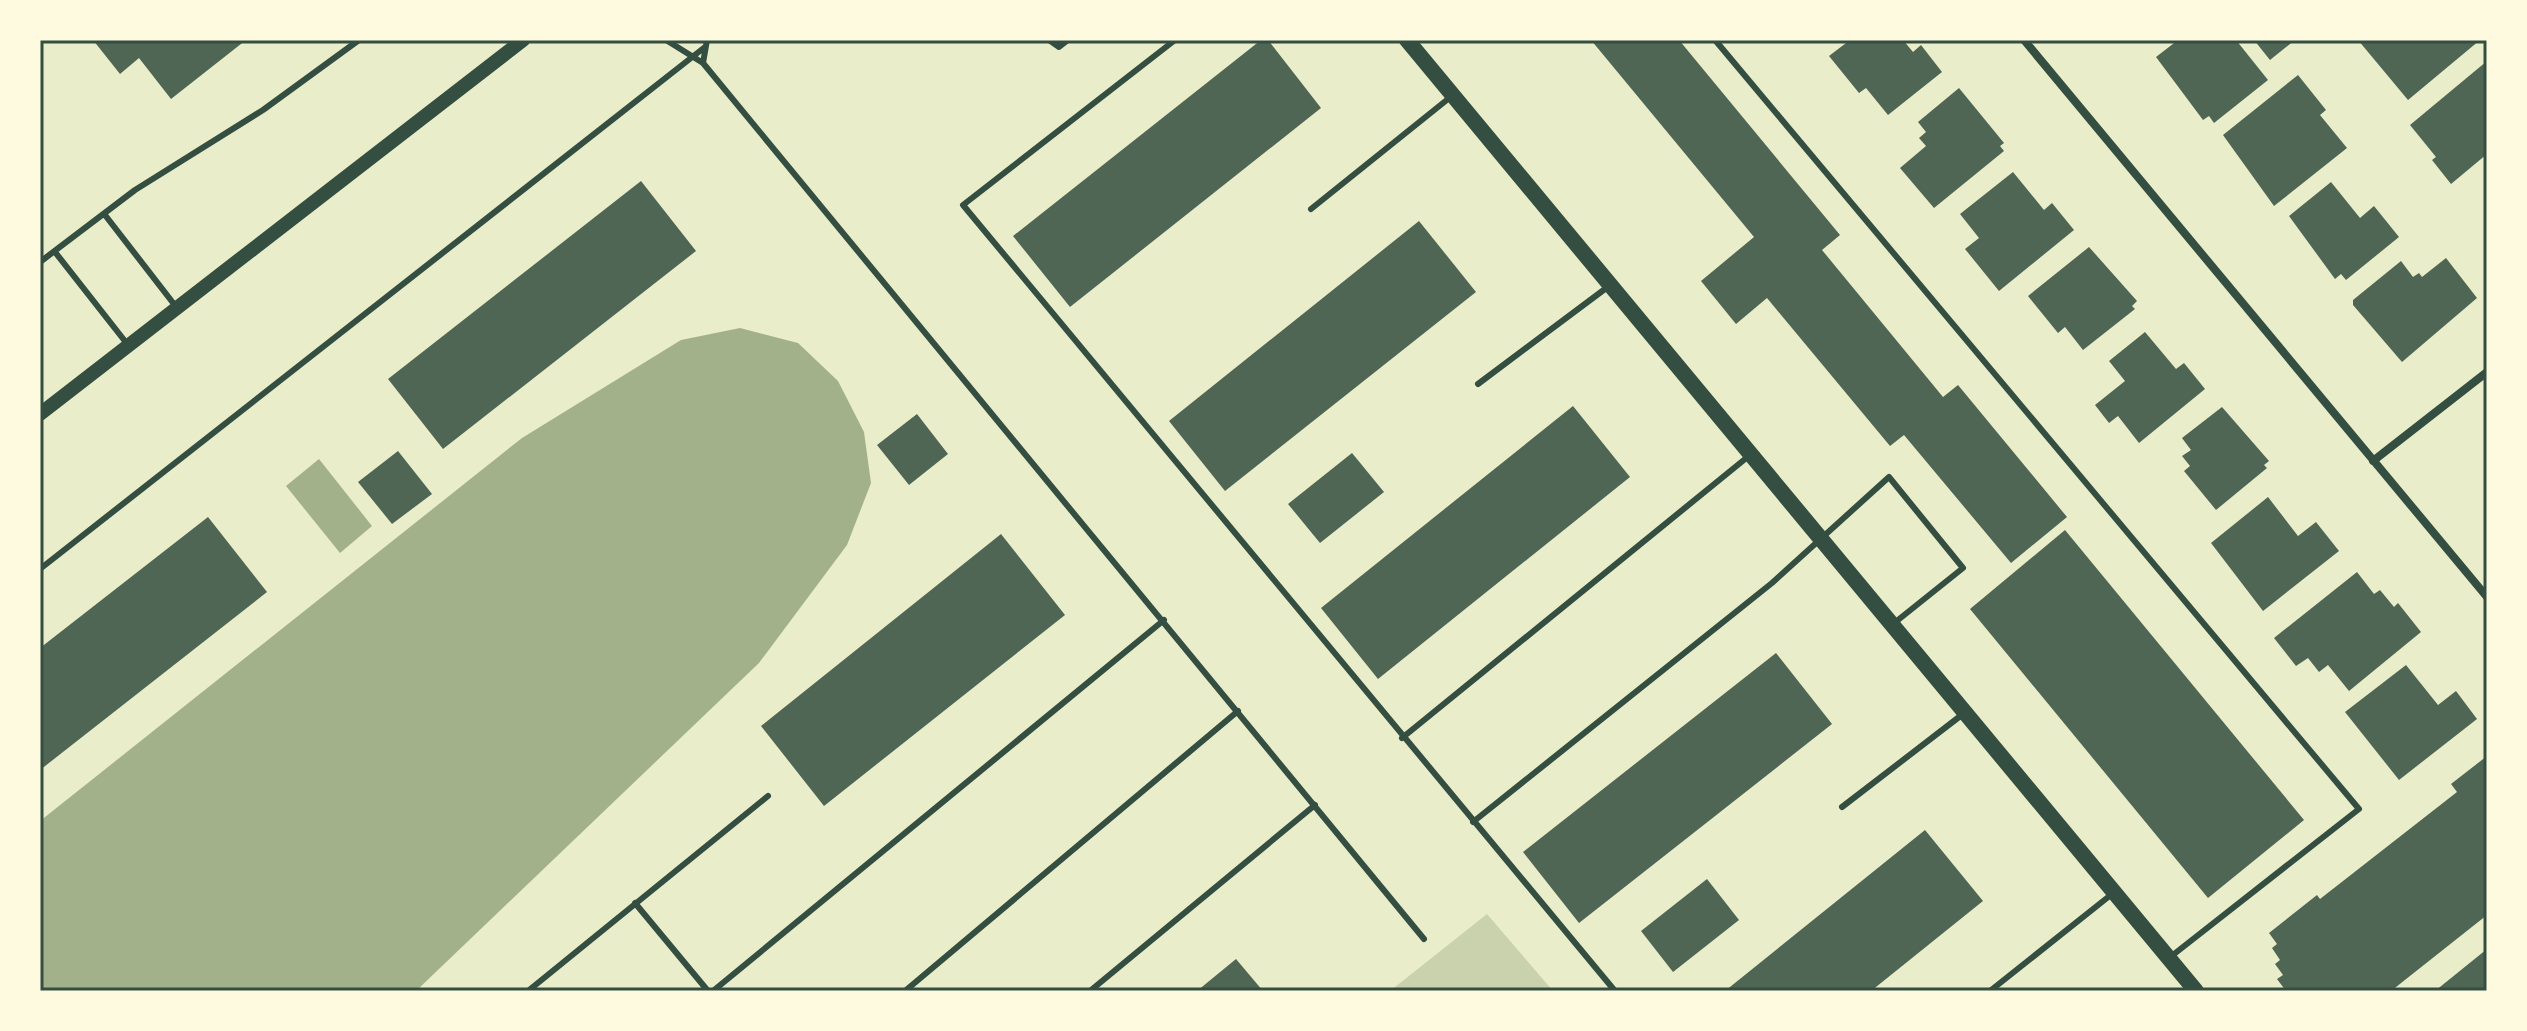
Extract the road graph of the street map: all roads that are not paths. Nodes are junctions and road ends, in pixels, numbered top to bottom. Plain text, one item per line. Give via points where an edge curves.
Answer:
1 (359, 40) edge
2 (523, 40) edge
3 (666, 40) edge
4 (1049, 40) edge
5 (1068, 40) edge
6 (1175, 40) edge
7 (1407, 40) edge
8 (1715, 40) edge
9 (2024, 40) edge
10 (706, 44) edge
11 (693, 57) junction
12 (703, 63) junction
13 (1453, 95) junction
14 (1311, 209) dead end
15 (105, 215) junction
16 (55, 252) junction
17 (40, 262) edge
18 (1612, 284) junction
19 (177, 308) junction
20 (128, 345) junction
21 (2487, 372) edge
22 (1478, 384) dead end
23 (40, 414) edge
24 (1753, 453) junction
25 (2373, 461) junction
26 (1822, 538) junction
27 (40, 569) edge
28 (2487, 597) edge
29 (1164, 620) junction
30 (1893, 624) junction
31 (1238, 711) junction
32 (1966, 712) junction
33 (1402, 738) junction
34 (768, 796) dead end
35 (1315, 805) junction
36 (1842, 807) dead end
37 (1473, 822) junction
38 (2114, 892) junction
39 (635, 903) junction
40 (1424, 939) dead end
41 (2169, 958) junction
42 (528, 991) edge
43 (710, 991) edge
44 (905, 991) edge
45 (1090, 991) edge
46 (1615, 991) edge
47 (1990, 991) edge
48 (2196, 991) edge

1 - 15 lane
2 - 19 street
3 - 11 lane
4 - 5 lane via 1059,47
6 - 33 lane via 963,205
7 - 13 main road
8 - 41 lane via 2359,809
9 - 25 street
10 - 11 lane
10 - 12 lane
11 - 12 lane
11 - 27 lane
12 - 29 lane
13 - 14 lane
13 - 18 main road
15 - 16 lane
15 - 19 lane
16 - 17 lane
16 - 20 lane
18 - 22 lane
18 - 24 main road
19 - 20 street
20 - 23 street
21 - 25 street
24 - 26 main road
24 - 33 lane
25 - 28 street
26 - 30 main road
26 - 30 lane via 1889,477 1963,568
26 - 37 lane
29 - 31 lane
29 - 43 lane
30 - 32 main road
31 - 35 lane
31 - 44 lane
32 - 36 lane
32 - 38 main road
33 - 37 lane
34 - 39 lane
35 - 40 lane
35 - 45 lane
37 - 46 lane
38 - 41 main road
38 - 47 lane
39 - 42 lane
39 - 43 lane
41 - 48 main road

